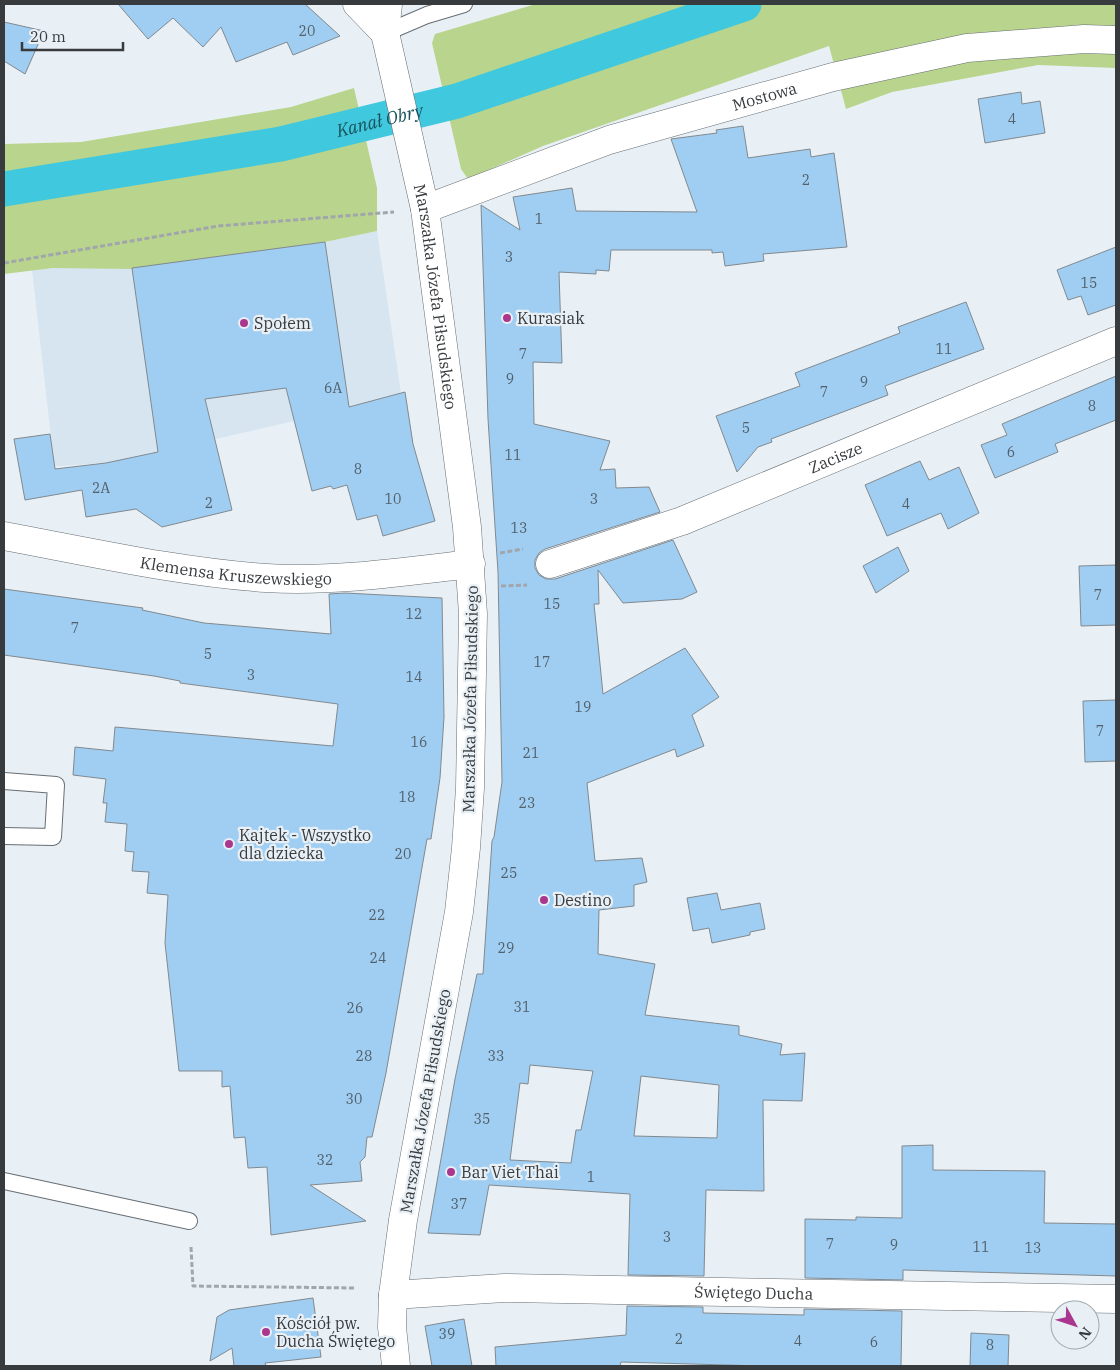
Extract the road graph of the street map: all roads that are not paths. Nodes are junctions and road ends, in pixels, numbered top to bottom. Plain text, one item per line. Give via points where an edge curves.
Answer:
1 (357, 4) edge
2 (388, 4) edge
3 (464, 4) edge
4 (1116, 40) edge
5 (387, 43) junction
6 (425, 209) junction
7 (1116, 341) edge
8 (4, 536) edge
9 (471, 564) junction
10 (550, 564) dead end
11 (4, 781) edge
12 (4, 836) edge
13 (4, 1181) edge
14 (189, 1221) road end
15 (393, 1295) junction
16 (1116, 1298) edge
17 (396, 1366) edge

1 - 5 street
2 - 5 street
3 - 5 lane via 427,15
4 - 6 street, Mostowa via 1084,39 967,48 833,76 608,140
5 - 6 street, Marszałka Józefa Piłsudskiego
6 - 9 street, Marszałka Józefa Piłsudskiego
7 - 10 street, Zacisze via 682,521
8 - 9 street, Klemensa Kruszewskiego via 180,569 267,578 346,576
9 - 15 street, Marszałka Józefa Piłsudskiego via 470,788 466,848 459,912 405,1210
11 - 12 lane via 56,785 53,837
13 - 14 lane
15 - 16 street, Świętego Ducha via 504,1288
15 - 17 street, Marszałka Józefa Piłsudskiego

